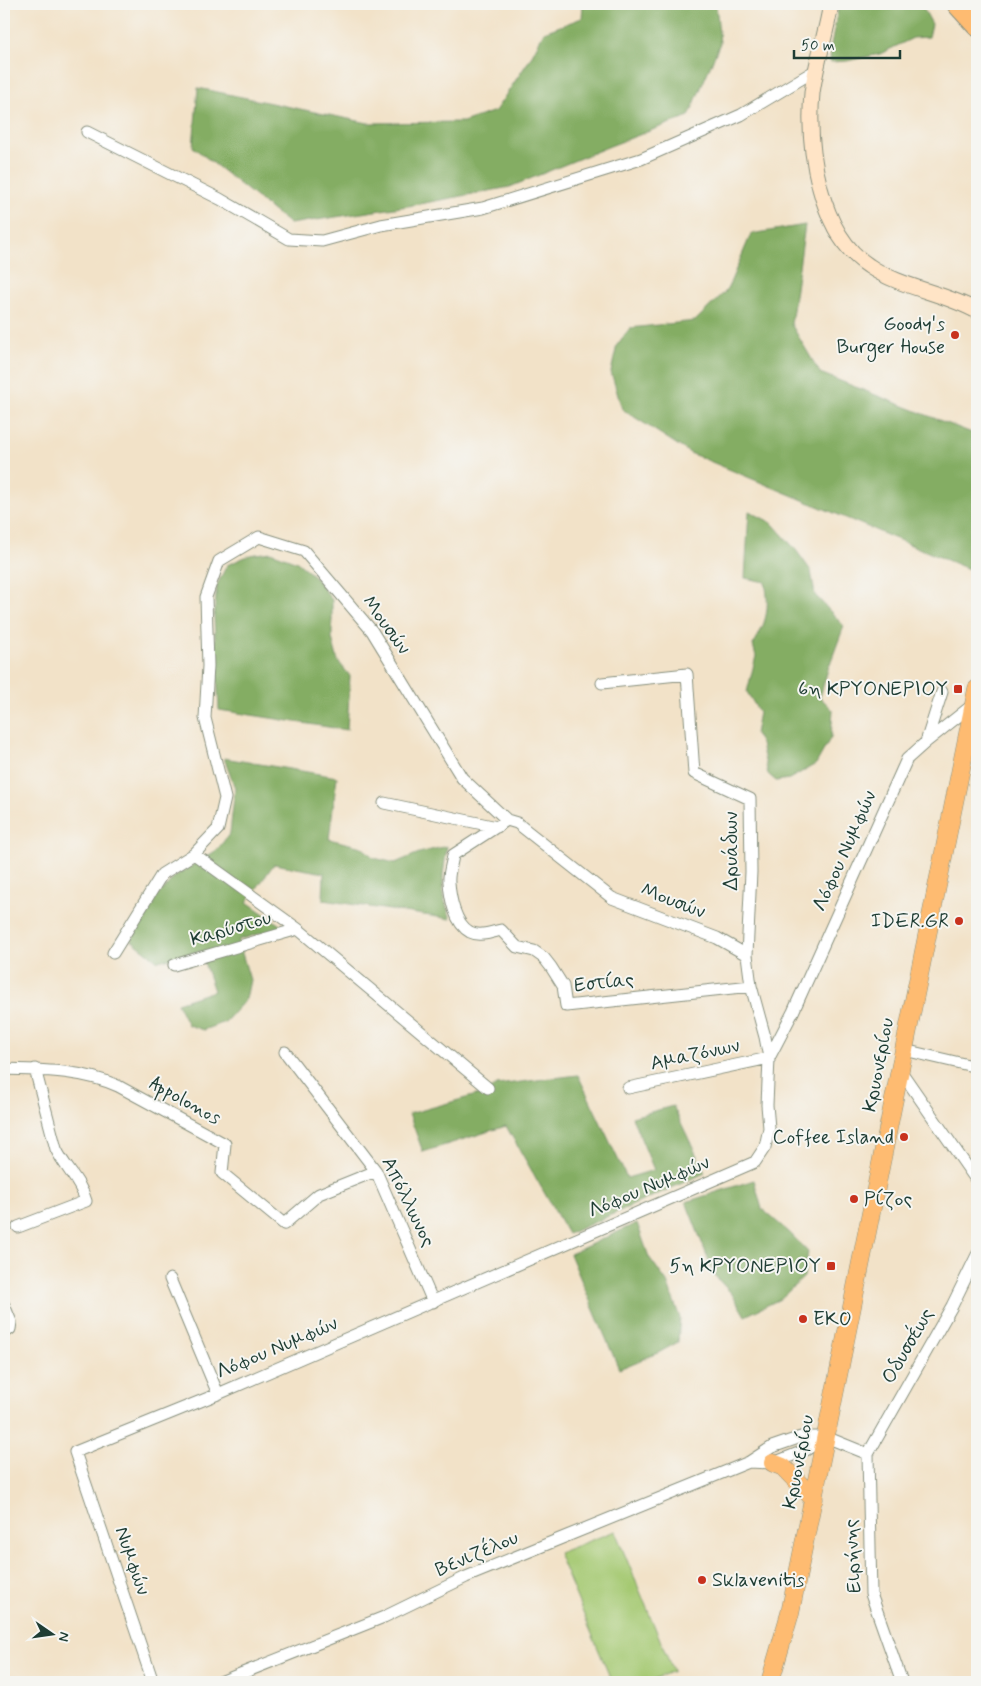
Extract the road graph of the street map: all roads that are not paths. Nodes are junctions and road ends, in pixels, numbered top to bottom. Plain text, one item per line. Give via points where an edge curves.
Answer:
1 (831, 4) edge
2 (957, 4) edge
3 (977, 26) edge
4 (816, 70) junction
5 (87, 132) dead end
6 (975, 309) edge
7 (602, 683) dead end
8 (942, 692) dead end
9 (976, 696) edge
10 (926, 742) junction
11 (384, 804) dead end
12 (502, 824) junction
13 (194, 854) junction
14 (298, 929) junction
15 (113, 953) dead end
16 (748, 955) junction
17 (174, 965) dead end
18 (752, 986) junction
19 (904, 1050) junction
20 (284, 1052) dead end
21 (769, 1058) junction
22 (977, 1066) edge
23 (4, 1069) edge
24 (35, 1070) junction
25 (900, 1070) junction
26 (488, 1088) dead end
27 (628, 1088) dead end
28 (376, 1171) junction
29 (977, 1181) edge
30 (18, 1227) dead end
31 (977, 1255) edge
32 (170, 1279) dead end
33 (433, 1302) junction
34 (4, 1305) edge
35 (4, 1333) edge
36 (218, 1394) junction
37 (826, 1437) junction
38 (75, 1452) joint
39 (868, 1454) junction
40 (749, 1462) junction
41 (773, 1463) junction
42 (814, 1499) junction
43 (154, 1682) edge
44 (220, 1682) edge
45 (770, 1682) edge
46 (902, 1682) edge

1 - 4 main road
2 - 3 highway
4 - 5 street via 741,116 641,159 483,208 381,225 322,241 289,239 220,199
4 - 6 main road via 811,117 815,164 826,206 845,243 862,261 880,273
7 - 16 street, Δρυάδων via 688,674 694,773 750,799
8 - 10 street
9 - 10 street, Λόφου Νυμφών
9 - 19 main road, Κρυονερίου
10 - 21 street, Λόφου Νυμφών via 907,759 794,1012
11 - 12 street
12 - 13 street, Μουσών via 462,778 372,632 304,551 259,538 219,561 206,597 208,666 205,718 225,798 218,829
12 - 16 street, Μουσών via 517,823 612,898 717,938
12 - 18 street, Εστίας via 453,855 449,881 453,906 462,924 471,932 482,934 502,930 517,947 534,951 544,958 563,986 566,1006
13 - 14 street
13 - 15 street, Μουσών via 162,874
14 - 17 street, Καρύστου
14 - 26 street
16 - 18 street, Δρυάδων
18 - 21 street, Δρυάδων
19 - 22 street
19 - 25 main road, Κρυονερίου
20 - 28 street, Απόλλωνος
21 - 27 street, Αμαζόνων
21 - 33 street, Λόφου Νυμφών via 769,1128 765,1147 756,1162
23 - 24 street, Appolonos
24 - 28 street, Appolonos via 101,1078 225,1144 222,1173 284,1224 319,1194
24 - 30 street via 56,1149 61,1161 76,1177 86,1201
25 - 29 street
25 - 37 main road, Κρυονερίου
28 - 33 street, Απόλλωνος
31 - 39 street, Οδυσσέως via 952,1306
32 - 36 street
33 - 36 street, Λόφου Νυμφών
34 - 35 street via 11,1322 10,1329
36 - 38 street, Λόφου Νυμφών
37 - 39 street
37 - 40 street, Βενιζέλου via 801,1437 772,1446
37 - 41 street, Βενιζέλου via 806,1450
37 - 42 main road, Κρυονερίου
38 - 43 street, Νυμφών
39 - 46 street, Ειρήνης via 872,1594
40 - 41 street, Βενιζέλου
40 - 44 street, Βενιζέλου via 466,1577 384,1617
41 - 42 main road via 783,1468
42 - 45 main road, Κρυονερίου via 790,1613

